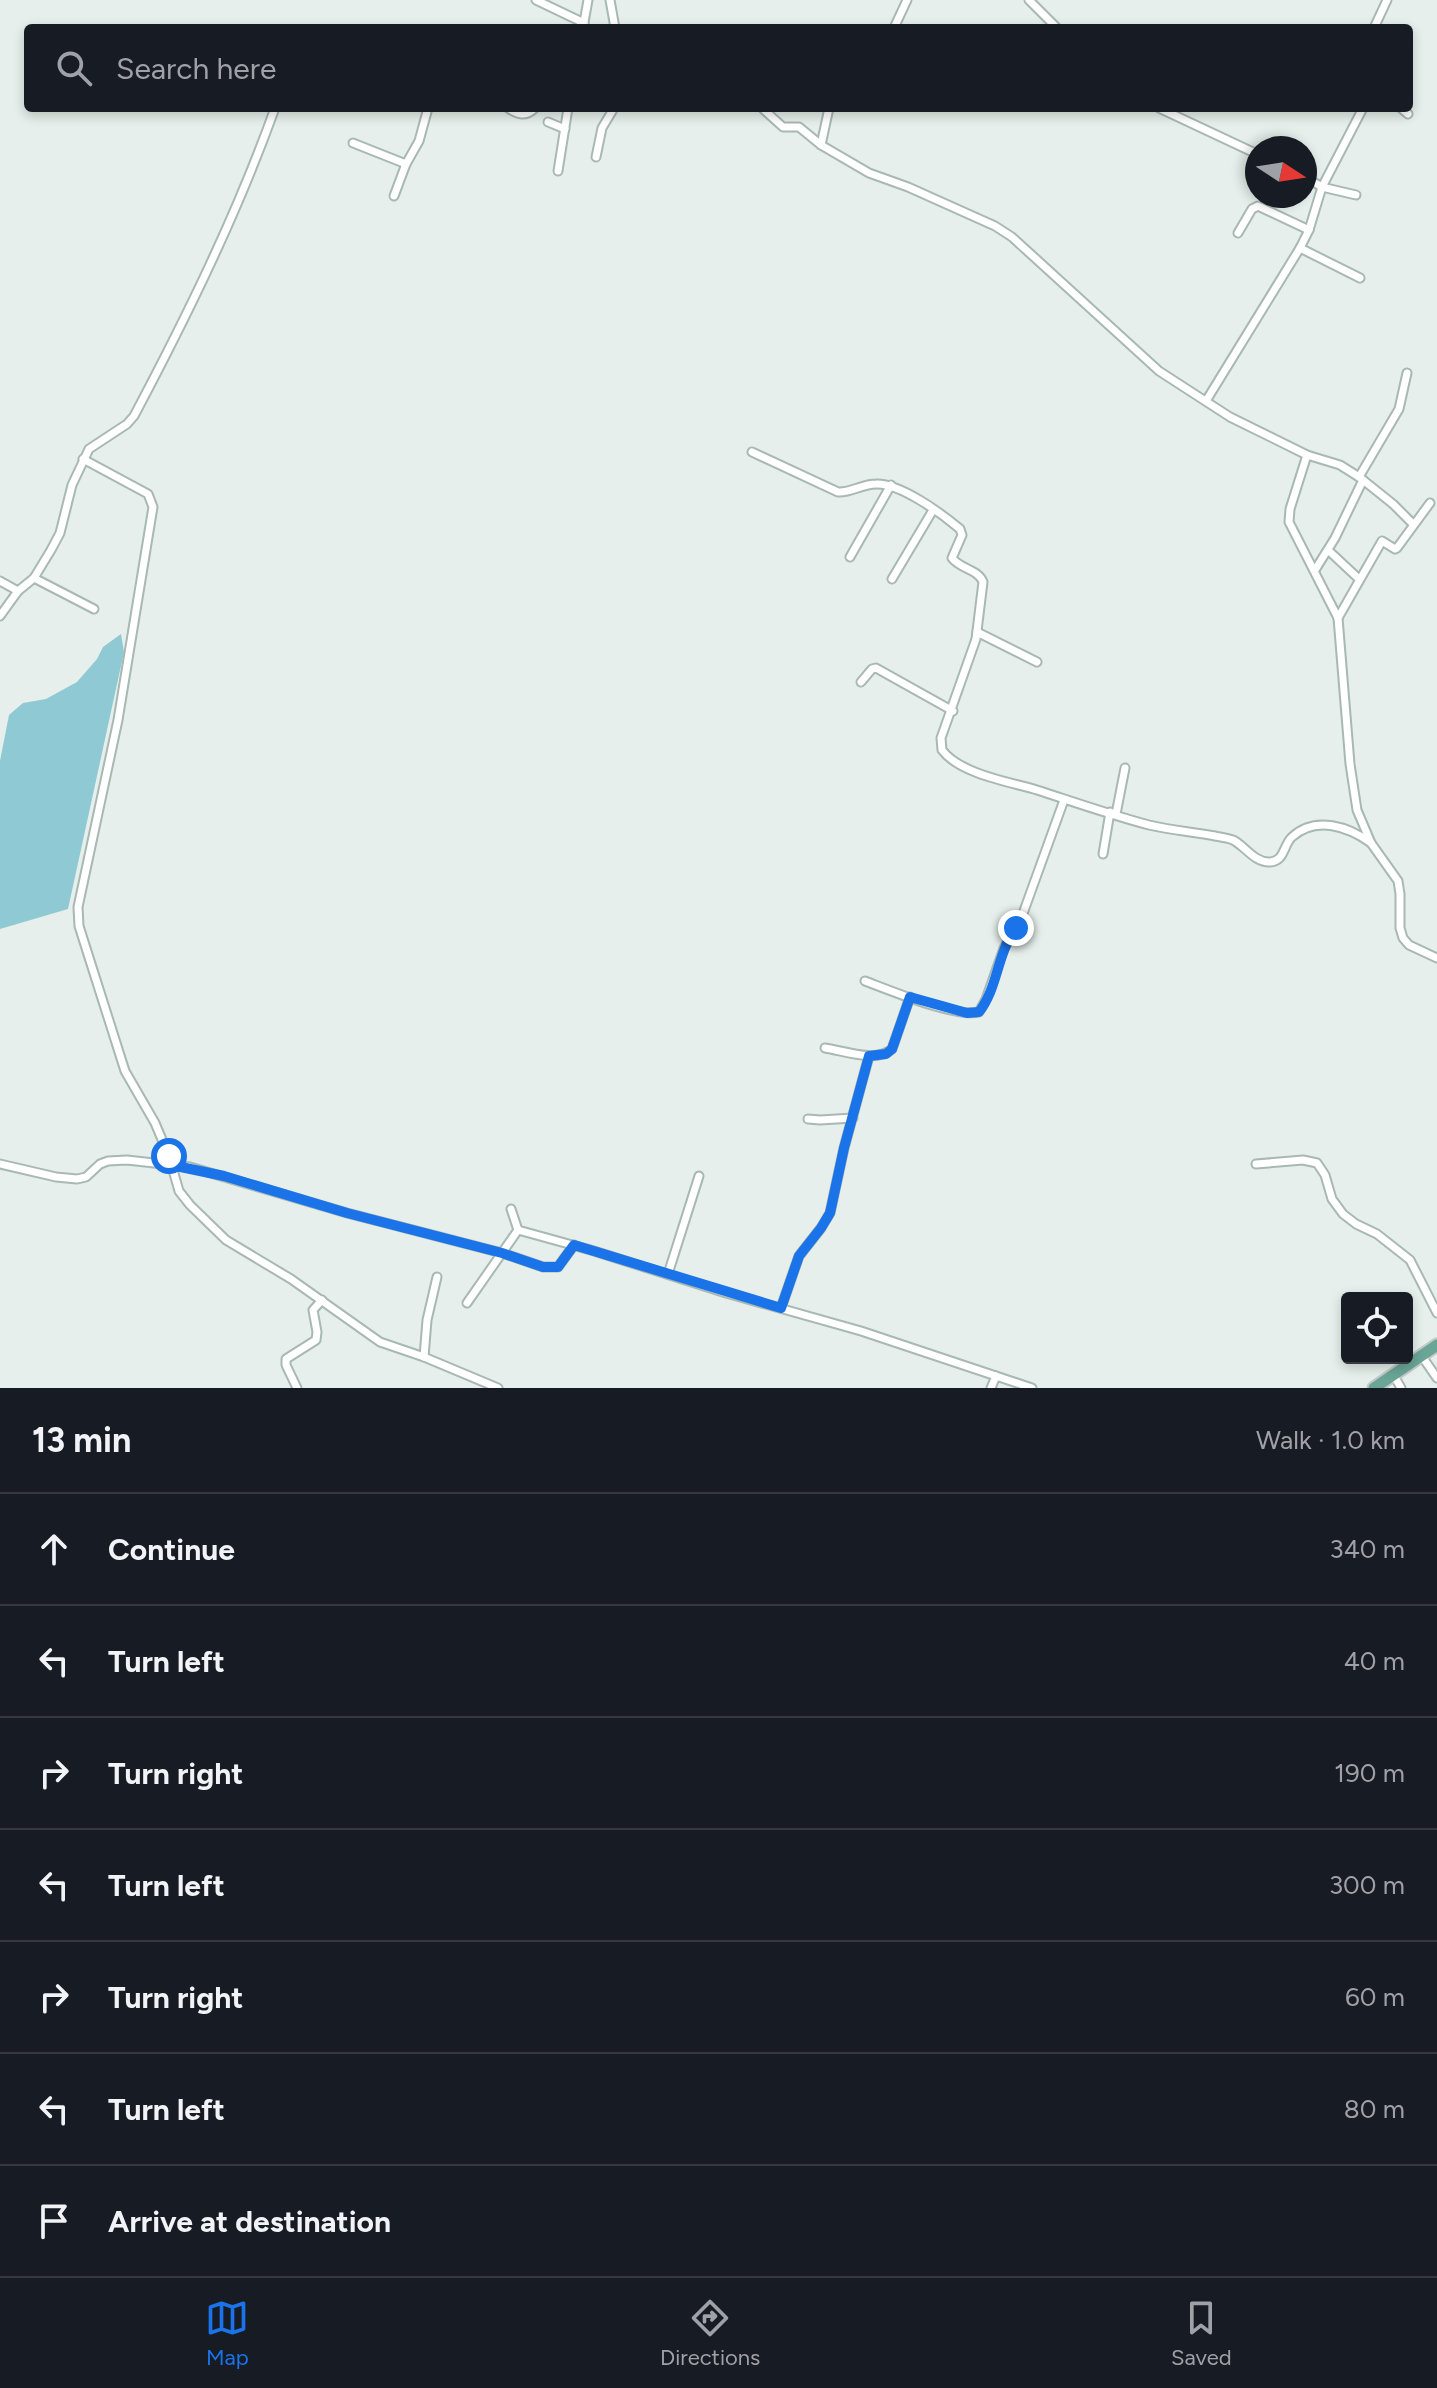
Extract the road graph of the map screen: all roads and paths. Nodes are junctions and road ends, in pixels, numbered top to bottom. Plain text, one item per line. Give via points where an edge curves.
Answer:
1 (536, 0) edge
2 (588, 0) edge
3 (610, 0) edge
4 (907, 0) edge
5 (1029, 0) edge
6 (1387, 0) edge
7 (580, 24) edge
8 (584, 24) edge
9 (614, 24) edge
10 (896, 24) edge
11 (1053, 24) edge
12 (1376, 24) edge
13 (274, 112) edge
14 (427, 112) edge
15 (567, 112) edge
16 (612, 112) edge
17 (767, 112) edge
18 (828, 112) edge
19 (1168, 112) edge
20 (1361, 112) edge
21 (1406, 112) edge
22 (1408, 114) dead end
23 (548, 122) dead end
24 (565, 129) junction
25 (353, 143) dead end
26 (821, 145) junction
27 (1245, 148) edge
28 (596, 157) dead end
29 (406, 164) junction
30 (558, 171) dead end
31 (1317, 184) edge
32 (1322, 187) junction
33 (1356, 195) dead end
34 (394, 196) dead end
35 (1309, 230) junction
36 (1238, 233) dead end
37 (1300, 248) junction
38 (1360, 278) dead end
39 (1407, 373) dead end
40 (1206, 401) junction
41 (752, 452) dead end
42 (1307, 455) junction
43 (83, 459) junction
44 (1361, 479) junction
45 (891, 485) junction
46 (1430, 503) dead end
47 (933, 510) junction
48 (1413, 524) junction
49 (1328, 550) junction
50 (850, 557) dead end
51 (1315, 570) junction
52 (34, 578) junction
53 (892, 579) dead end
54 (1359, 579) junction
55 (0, 581) edge
56 (18, 591) junction
57 (94, 609) dead end
58 (0, 616) edge
59 (1338, 618) junction
60 (977, 632) junction
61 (1037, 662) dead end
62 (861, 682) dead end
63 (953, 711) junction
64 (1125, 768) dead end
65 (1064, 800) junction
66 (1113, 813) junction
67 (1371, 843) junction
68 (1103, 854) dead end
69 (1437, 958) edge
70 (865, 981) dead end
71 (910, 997) junction
72 (825, 1048) dead end
73 (869, 1056) junction
74 (853, 1118) junction
75 (808, 1119) dead end
76 (0, 1164) edge
77 (1256, 1164) dead end
78 (171, 1165) junction
79 (699, 1176) dead end
80 (511, 1209) dead end
81 (518, 1230) junction
82 (574, 1245) junction
83 (502, 1253) junction
84 (668, 1274) junction
85 (437, 1277) dead end
86 (322, 1300) junction
87 (467, 1303) dead end
88 (781, 1308) junction
89 (1437, 1313) edge
90 (1437, 1345) edge
91 (1421, 1355) junction
92 (424, 1357) junction
93 (1393, 1374) junction
94 (996, 1376) junction
95 (1437, 1378) edge
96 (297, 1388) edge
97 (498, 1388) edge
98 (991, 1388) edge
99 (1032, 1388) edge
100 (1374, 1388) edge
101 (1401, 1388) edge

1 - 7 street
2 - 8 street
3 - 9 street
4 - 10 street
5 - 11 street
6 - 12 street
13 - 43 street via 194,301 134,416
14 - 29 street
15 - 24 street
16 - 28 street
17 - 26 street
18 - 26 street
19 - 27 street
20 - 32 street
21 - 22 street
23 - 24 street
24 - 30 street
25 - 29 street
26 - 40 street via 869,173 1012,237 1159,371
29 - 34 street
31 - 32 street
32 - 33 street
32 - 35 street
35 - 36 street via 1258,206
35 - 37 street
37 - 38 street
37 - 40 street
39 - 44 street via 1399,409
40 - 42 street
41 - 45 street via 838,492 867,484
42 - 44 street via 1340,465
42 - 51 street via 1289,515
43 - 52 street via 60,533
43 - 78 street via 148,494 153,507 78,916 125,1071
44 - 48 street
44 - 49 street
45 - 47 street
45 - 50 street
46 - 48 street
47 - 53 street
47 - 60 street via 960,529 954,561 982,579
48 - 54 street via 1397,548 1382,541
49 - 51 street
49 - 54 street
51 - 59 street
52 - 56 street
52 - 57 street
54 - 59 street
55 - 56 street
56 - 58 street
59 - 67 street via 1350,764 1357,810
60 - 61 street
60 - 63 street
62 - 63 street via 876,668
63 - 65 street via 941,738 946,756 966,768
64 - 66 street
65 - 66 street
65 - 71 street via 981,1010 967,1013
66 - 67 street via 1227,838 1270,862 1284,853 1292,837 1317,826 1343,827
66 - 68 street
67 - 69 street via 1398,881 1403,938
70 - 71 street
71 - 73 street via 892,1049
72 - 73 street
73 - 74 street
74 - 75 street
74 - 88 street via 830,1213 799,1256
76 - 78 street via 77,1179 108,1161
77 - 89 street via 1317,1163 1343,1214 1410,1260
78 - 83 street
78 - 86 street via 182,1196 226,1240
79 - 84 street
80 - 81 street
81 - 82 street
81 - 83 street
82 - 83 street via 553,1268
82 - 84 street
83 - 87 street
84 - 88 street
85 - 92 street
86 - 92 street via 380,1342
86 - 96 street via 313,1310 316,1340 286,1359
88 - 94 street
90 - 91 main road
91 - 93 main road
91 - 95 street
92 - 97 street
93 - 100 main road
93 - 101 street
94 - 98 street
94 - 99 street

